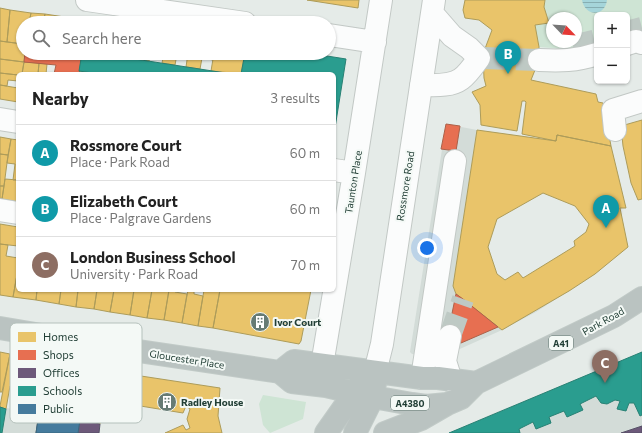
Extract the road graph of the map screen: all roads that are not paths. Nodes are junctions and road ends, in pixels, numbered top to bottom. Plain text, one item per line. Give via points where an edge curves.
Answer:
1 (87, 0) edge
2 (381, 0) edge
3 (433, 6) edge
4 (197, 16) edge
5 (336, 36) edge
6 (375, 42) junction
7 (630, 43) edge
8 (642, 43) edge
9 (594, 55) edge
10 (539, 60) tunnel mouth
11 (421, 85) junction
12 (642, 101) edge
13 (0, 119) edge
14 (16, 122) edge
15 (615, 130) dead end
16 (455, 161) dead end
17 (344, 172) edge
18 (0, 210) edge
19 (16, 213) edge
20 (336, 242) edge
21 (330, 292) edge
22 (642, 298) edge
23 (0, 328) edge
24 (10, 330) edge
25 (450, 336) tunnel mouth
26 (142, 351) edge
27 (322, 364) junction
28 (280, 372) junction
29 (375, 372) junction
30 (422, 378) junction
31 (451, 380) junction
32 (476, 383) junction
33 (364, 395) junction
34 (447, 404) junction
35 (326, 433) edge
36 (355, 433) edge
37 (385, 433) edge

1 - 4 street
2 - 6 street, Taunton Place
3 - 11 street, Rossmore Road
3 - 11 street via 452,36 481,58 455,82 434,86
5 - 6 street
6 - 17 street, Taunton Place
7 - 8 street
9 - 10 street via 562,61
11 - 29 street, Rossmore Road
12 - 15 street via 613,110
13 - 14 street
16 - 30 street via 453,229
17 - 20 street, Taunton Place
18 - 19 street
21 - 27 street, Taunton Place
22 - 32 highway, Park Road / A41 via 607,320
23 - 24 highway, Gloucester Place / A4380
25 - 31 street via 445,361
26 - 28 highway, Gloucester Place / A4380
27 - 28 highway via 294,361
27 - 29 highway
28 - 33 highway, Gloucester Place / A4380 via 292,382 326,386
29 - 30 highway
29 - 33 highway via 366,378
30 - 31 highway
31 - 32 highway
32 - 34 highway, Park Road / A41 via 461,398
33 - 34 highway, Park Road / A4380 via 426,406
33 - 35 highway
33 - 36 highway
34 - 37 highway, Park Road / A41 via 421,419

